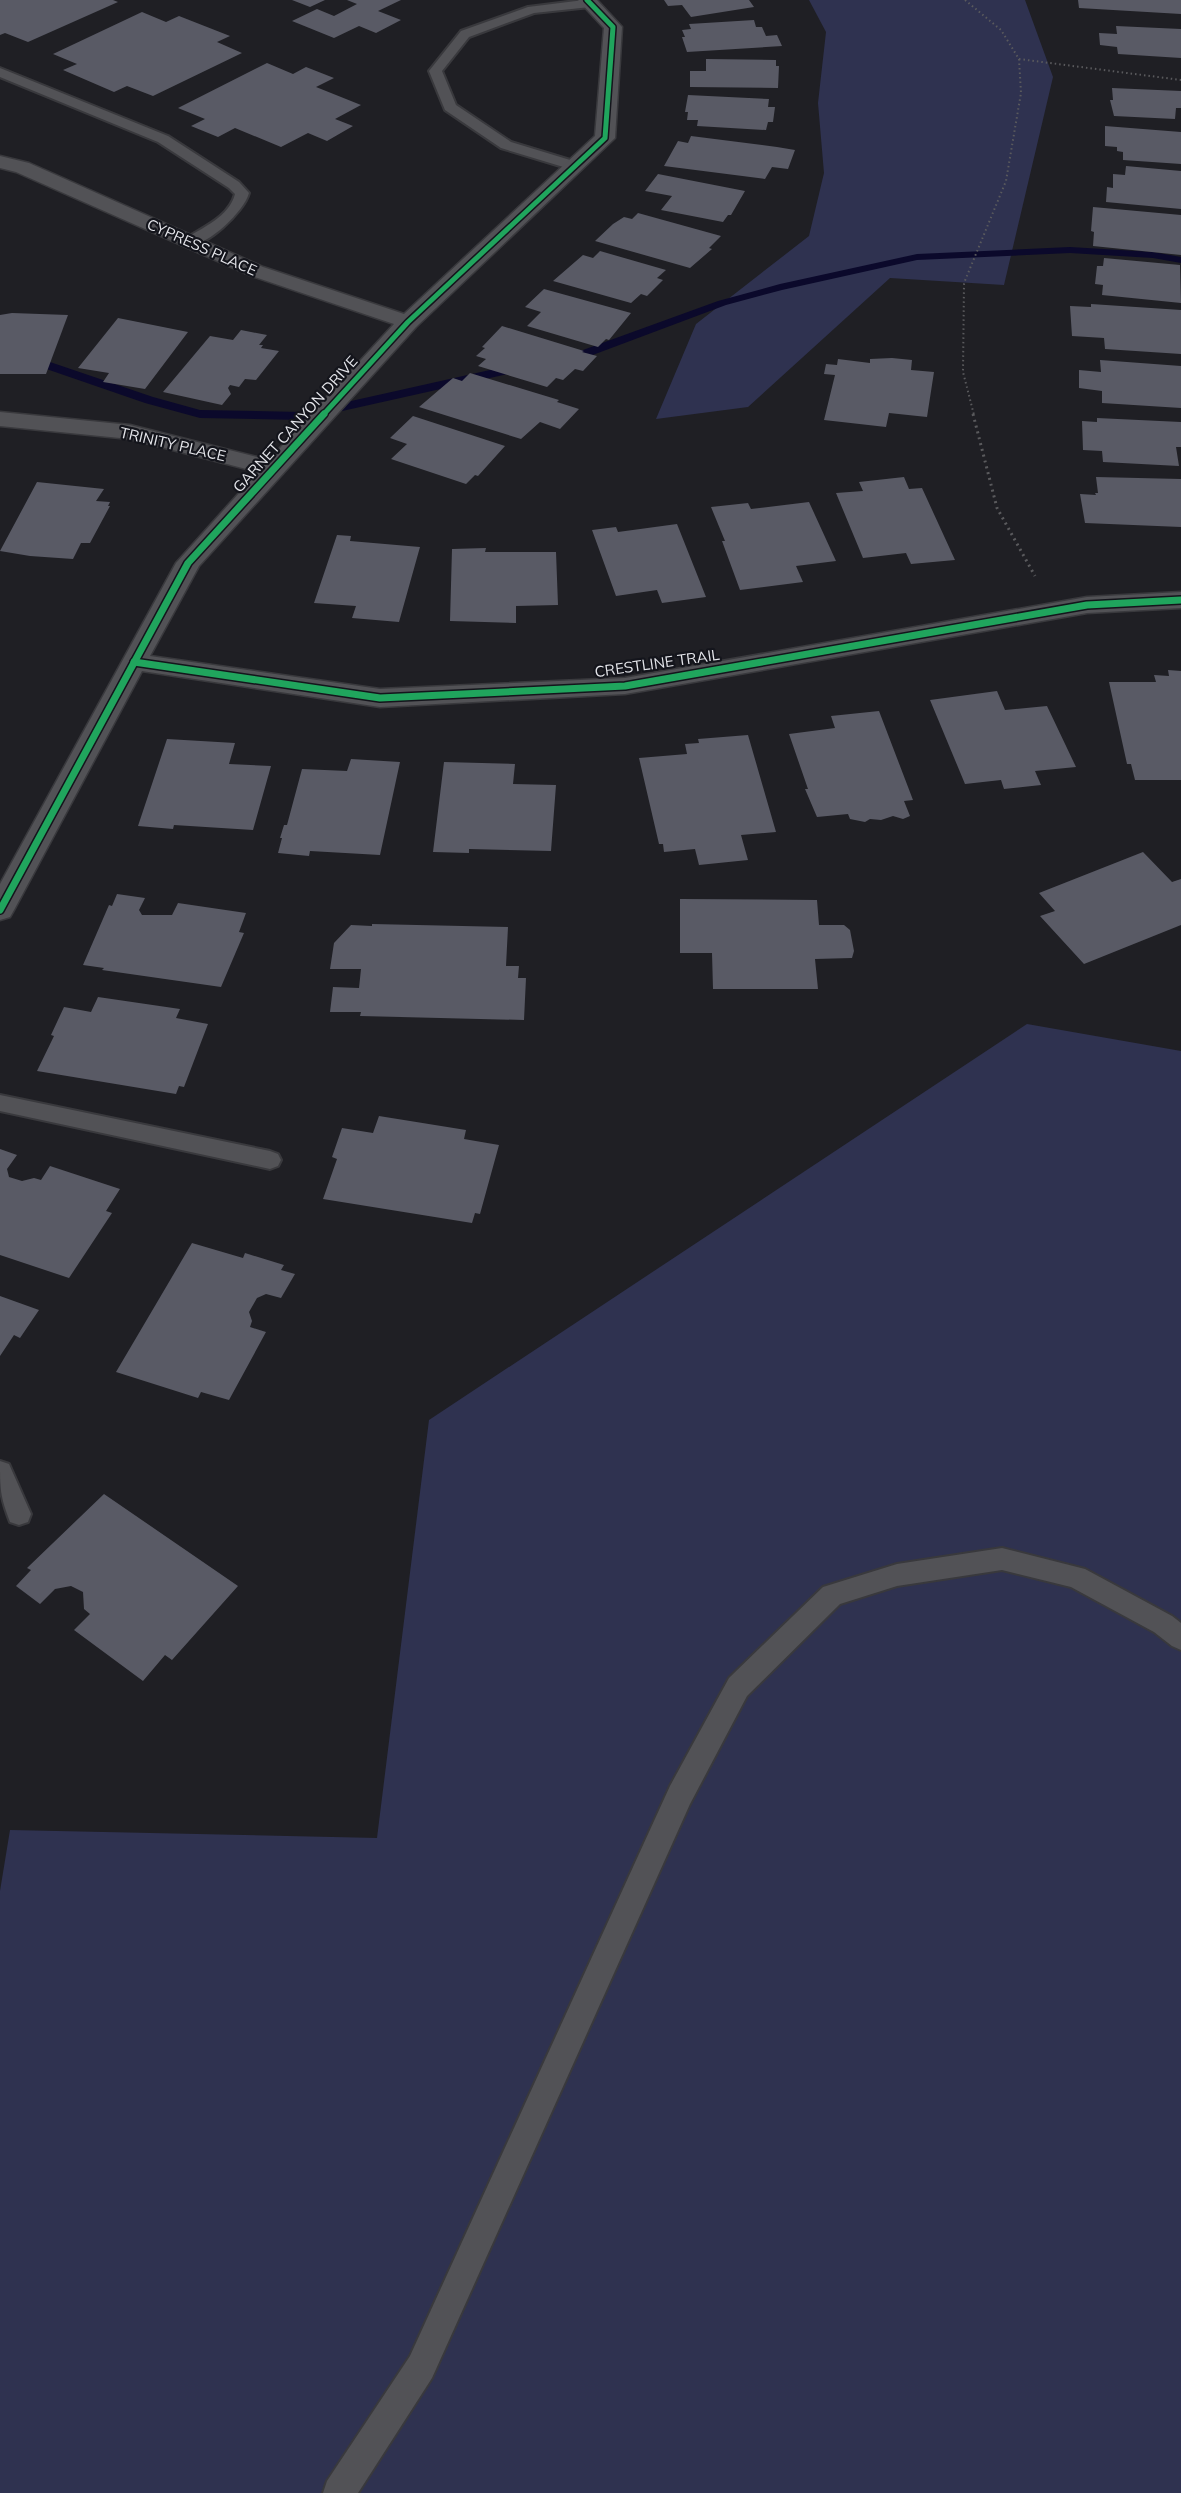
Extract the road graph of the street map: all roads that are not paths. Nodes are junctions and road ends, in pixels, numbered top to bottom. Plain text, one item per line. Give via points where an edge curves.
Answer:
1 (588, 1) edge
2 (0, 72) edge
3 (0, 162) edge
4 (575, 166) junction
5 (190, 242) junction
6 (408, 322) junction
7 (0, 419) edge
8 (274, 469) junction
9 (1181, 600) edge
10 (134, 662) junction
11 (0, 910) edge
12 (0, 1103) edge
13 (270, 1160) dead end
14 (0, 1472) edge
15 (19, 1514) dead end
16 (1181, 1638) edge
17 (339, 2493) edge

1 - 4 street, GARNET CANYON DRIVE via 613,27 605,138
1 - 4 lane via 532,10 465,34 435,71 450,107 506,145
2 - 5 lane via 163,139 242,192 236,210
3 - 5 street, CYPRESS PLACE via 21,167
4 - 6 street, GARNET CANYON DRIVE
5 - 6 street, CYPRESS PLACE via 256,271
6 - 8 street, GARNET CANYON DRIVE
7 - 8 street, TRINITY PLACE via 130,432
8 - 10 street, GARNET CANYON DRIVE via 188,563
9 - 10 street, CRESTLINE TRAIL via 1087,604 625,686 380,698
10 - 11 street, GARNET CANYON DRIVE
12 - 13 lane
14 - 15 lane
16 - 17 lane via 1163,1624 1076,1577 1002,1559 897,1575 832,1595 738,1687 680,1795 421,2367

